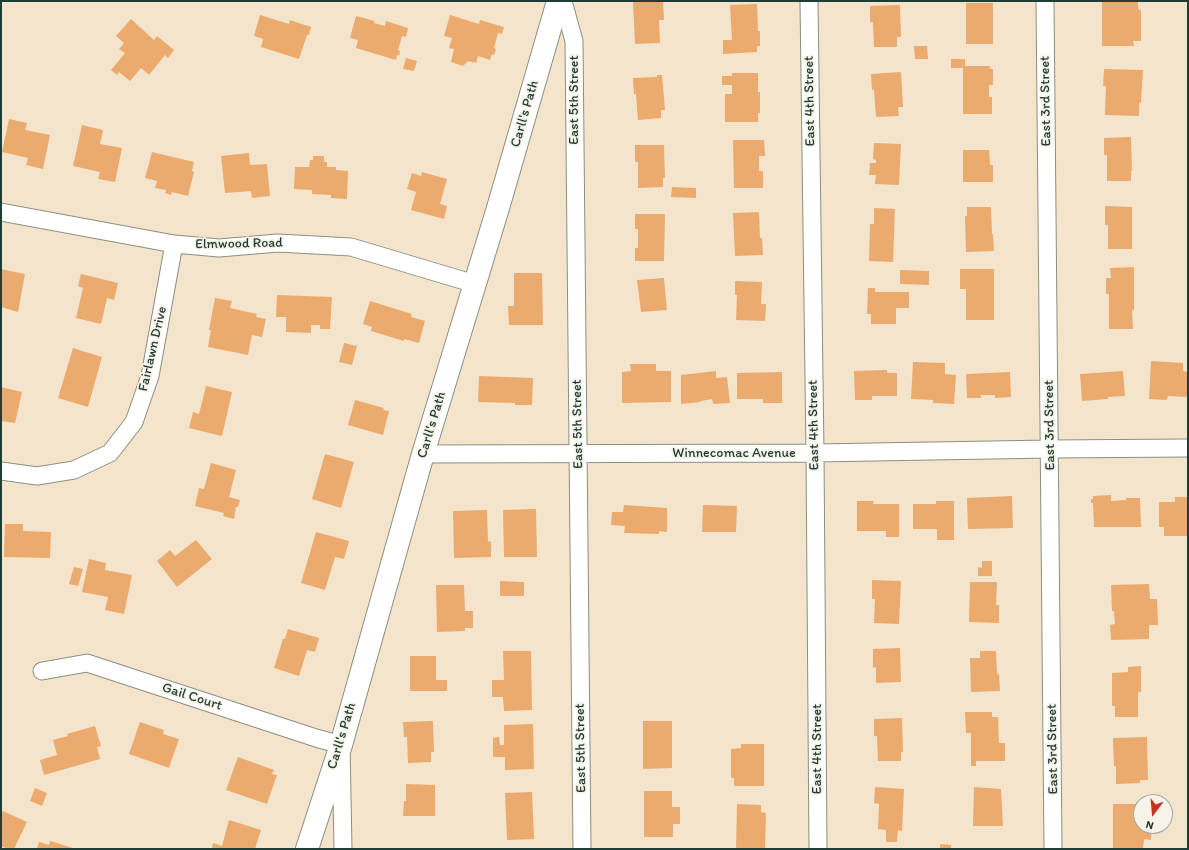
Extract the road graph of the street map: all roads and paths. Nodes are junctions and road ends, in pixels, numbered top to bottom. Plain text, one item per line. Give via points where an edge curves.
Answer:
1 (558, 1) edge
2 (563, 1) edge
3 (809, 1) edge
4 (1045, 1) edge
5 (1, 212) edge
6 (174, 244) junction
7 (475, 284) junction
8 (1188, 448) edge
9 (1050, 449) junction
10 (815, 453) junction
11 (424, 454) junction
12 (578, 454) junction
13 (1, 471) edge
14 (42, 671) dead end
15 (340, 745) junction
16 (307, 849) edge
17 (343, 849) edge
18 (582, 849) edge
19 (818, 849) edge
20 (1053, 849) edge

1 - 7 street, Carll's Path
2 - 12 street, East 5th Street via 574,41
3 - 10 street, East 4th Street
4 - 9 street, East 3rd Street
5 - 6 street, Elmwood Road
6 - 7 street, Elmwood Road via 219,248 278,243 351,246
6 - 13 street, Fairlawn Drive via 150,376 134,422 110,453 74,470 37,476
7 - 11 street, Carll's Path
8 - 9 street, Winnecomac Avenue
9 - 10 street, Winnecomac Avenue
9 - 20 street, East 3rd Street
10 - 12 street, Winnecomac Avenue
10 - 19 street, East 4th Street
11 - 12 street, Winnecomac Avenue
11 - 15 street, Carll's Path
12 - 18 street, East 5th Street
14 - 15 street, Gail Court via 87,663
15 - 16 street, Carll's Path
15 - 17 street

